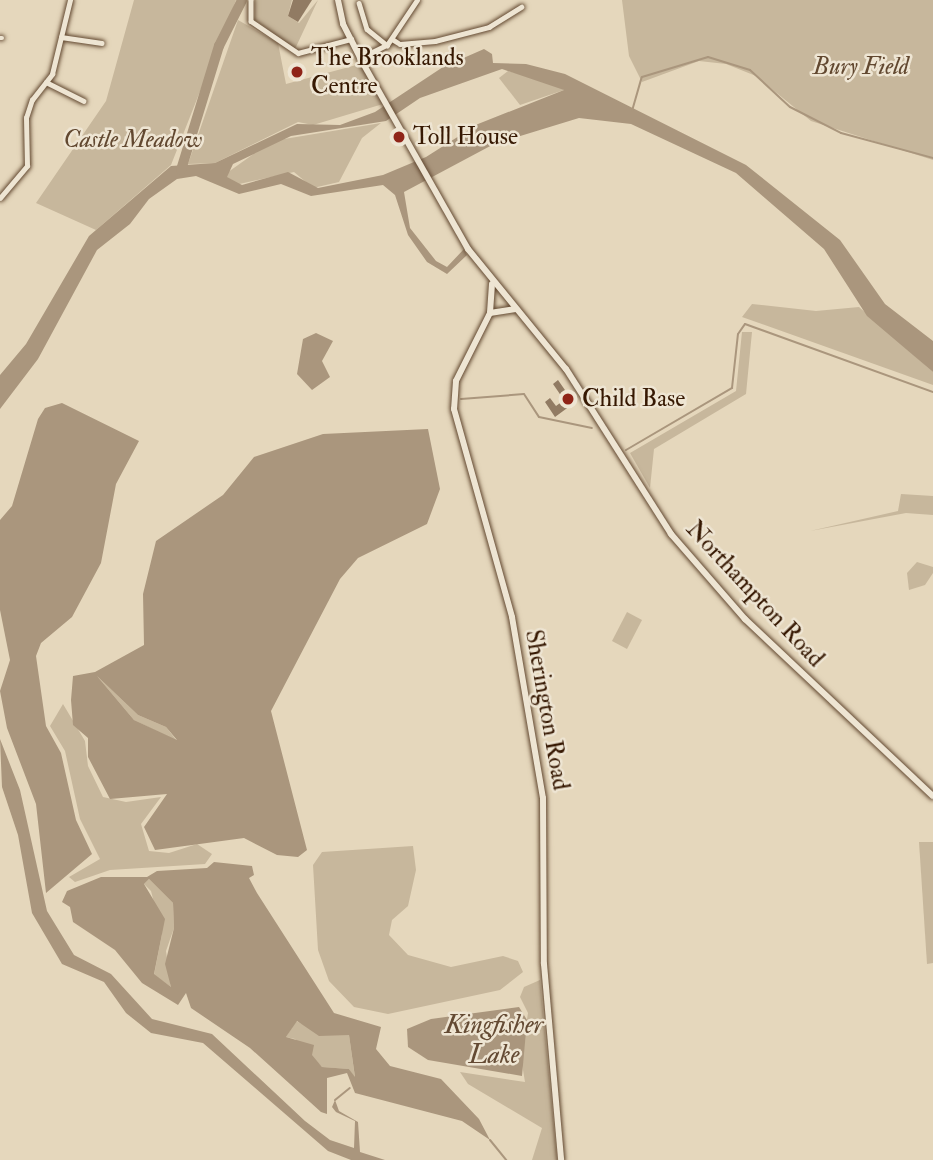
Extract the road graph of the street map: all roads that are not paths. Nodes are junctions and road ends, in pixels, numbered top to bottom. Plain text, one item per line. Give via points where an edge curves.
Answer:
1 (70, 0) edge
2 (251, 0) edge
3 (338, 0) edge
4 (417, 0) edge
5 (359, 3) dead end
6 (521, 8) dead end
7 (61, 37) junction
8 (351, 39) junction
9 (392, 39) junction
10 (102, 43) dead end
11 (387, 45) junction
12 (360, 58) junction
13 (46, 82) junction
14 (84, 101) dead end
15 (0, 198) edge
16 (492, 282) junction
17 (516, 309) junction
18 (490, 313) junction
19 (933, 796) edge
20 (561, 1160) edge

1 - 7 street
2 - 8 street via 251,21 307,55
3 - 8 main road, Northampton Road
4 - 9 street
5 - 11 street via 367,29
6 - 9 street via 489,27 435,41 400,44
7 - 10 street
7 - 13 street
8 - 12 main road, Northampton Road
9 - 11 street
11 - 12 street
12 - 16 main road, Northampton Road via 468,249
13 - 14 street
13 - 15 street via 26,118 27,166
16 - 17 main road, Northampton Road
16 - 18 main road, Sherington Road
17 - 18 main road
17 - 19 main road, Northampton Road via 566,369 645,497 696,566
18 - 20 main road, Sherington Road via 456,381 454,409 512,617 543,798 544,964

